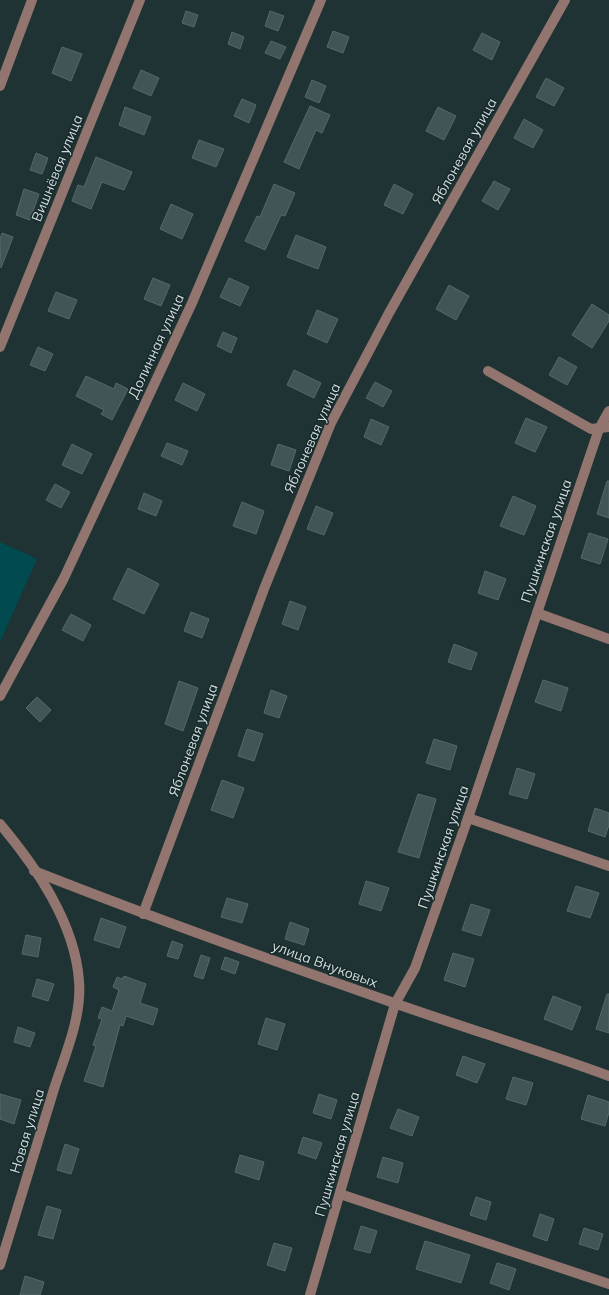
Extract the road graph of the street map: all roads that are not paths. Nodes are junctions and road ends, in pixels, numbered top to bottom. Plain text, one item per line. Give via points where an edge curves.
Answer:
1 (32, 0) edge
2 (140, 0) edge
3 (321, 0) edge
4 (565, 0) edge
5 (0, 86) edge
6 (0, 347) edge
7 (488, 371) dead end
8 (609, 411) edge
9 (604, 428) edge
10 (537, 613) junction
11 (609, 639) edge
12 (0, 696) edge
13 (468, 818) junction
14 (0, 824) edge
15 (609, 866) edge
16 (34, 871) junction
17 (143, 914) junction
18 (395, 1004) junction
19 (609, 1076) edge
20 (340, 1194) junction
21 (0, 1265) edge
22 (609, 1284) edge
23 (310, 1295) edge

1 - 5 street
2 - 6 street, Вишнёвая улица
3 - 12 street, Долинная улица via 192,303 64,578
4 - 17 street, Яблоневая улица via 389,313 331,423 264,589
7 - 9 street via 591,429
8 - 9 street, Пушкинская улица
9 - 10 street, Пушкинская улица
10 - 11 street
10 - 13 street, Пушкинская улица
13 - 15 street
13 - 18 street, Пушкинская улица via 415,968
14 - 16 street, Новая улица
16 - 17 street, улица Внуковых
16 - 21 street, Новая улица via 60,913 75,958 79,981 73,1027
17 - 18 street, улица Внуковых
18 - 19 street, улица Внуковых via 527,1046
18 - 20 street, Пушкинская улица
20 - 22 street
20 - 23 street, Пушкинская улица

